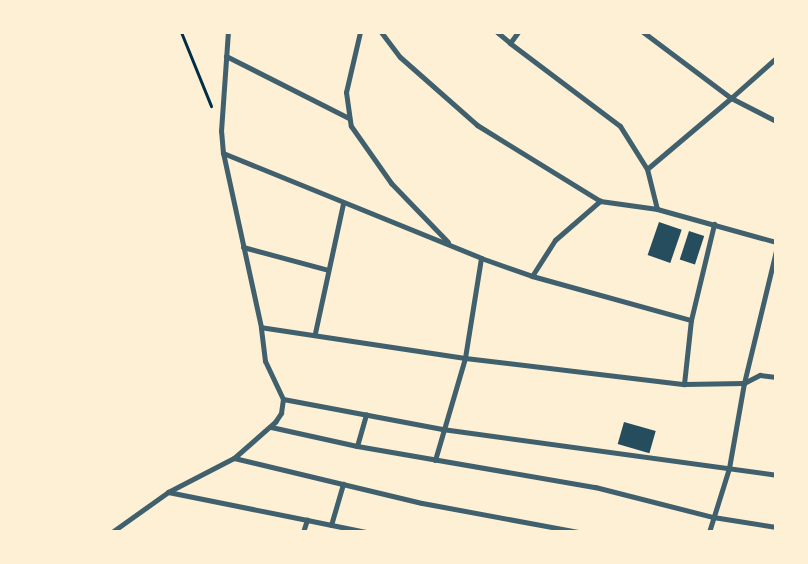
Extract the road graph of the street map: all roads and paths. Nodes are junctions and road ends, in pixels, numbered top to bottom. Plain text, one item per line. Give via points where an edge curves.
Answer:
1 (181, 32) edge
2 (228, 32) edge
3 (360, 32) edge
4 (381, 32) edge
5 (497, 32) edge
6 (518, 32) edge
7 (643, 32) edge
8 (510, 43) junction
9 (226, 56) junction
10 (776, 58) edge
11 (731, 98) junction
12 (349, 118) junction
13 (776, 121) edge
14 (221, 131) junction
15 (223, 152) junction
16 (647, 169) junction
17 (600, 201) junction
18 (342, 203) junction
19 (657, 209) junction
20 (714, 224) junction
21 (776, 242) edge
22 (449, 243) junction
23 (243, 247) junction
24 (776, 251) edge
25 (481, 258) junction
26 (328, 270) junction
27 (532, 276) junction
28 (691, 320) junction
29 (261, 327) junction
30 (315, 333) junction
31 (465, 358) junction
32 (776, 377) edge
33 (744, 383) junction
34 (684, 384) junction
35 (283, 399) junction
36 (366, 414) junction
37 (271, 427) junction
38 (442, 429) junction
39 (358, 446) junction
40 (234, 458) junction
41 (435, 460) junction
42 (729, 468) junction
43 (776, 475) edge
44 (343, 484) junction
45 (168, 492) junction
46 (713, 517) junction
47 (307, 520) junction
48 (331, 524) junction
49 (776, 527) edge
50 (112, 532) edge
51 (303, 532) edge
52 (366, 532) edge
53 (579, 532) edge
54 (709, 532) edge

1 - 14 path
2 - 9 street
3 - 12 street via 346,92
4 - 17 street via 400,57 477,126
5 - 8 street
6 - 8 street
7 - 11 street
8 - 16 street via 620,126
9 - 12 street
9 - 14 street
10 - 11 street
11 - 13 street
11 - 16 street
12 - 22 street via 360,143 391,183
14 - 15 street
15 - 18 street
15 - 23 street
16 - 19 street
17 - 19 street
17 - 27 street via 555,240
18 - 22 street
18 - 26 street
19 - 20 street
20 - 21 street
20 - 28 street
22 - 25 street
23 - 26 street
23 - 29 street
24 - 33 street
25 - 27 street
25 - 31 street
26 - 30 street
27 - 28 street
28 - 34 street
29 - 30 street
29 - 35 street via 264,361
30 - 31 street
31 - 34 street
31 - 38 street
32 - 33 street via 760,375
33 - 34 street
33 - 42 street
35 - 36 street
35 - 37 street via 281,413
36 - 38 street
36 - 39 street
37 - 39 street
37 - 40 street
38 - 41 street
38 - 42 street
39 - 41 street
40 - 44 street
40 - 45 street
41 - 46 street via 595,487
42 - 43 street
42 - 46 street
44 - 48 street
44 - 53 street via 422,503
45 - 47 street
45 - 50 street
46 - 49 street
46 - 54 street
47 - 48 street
47 - 51 street
48 - 52 street

